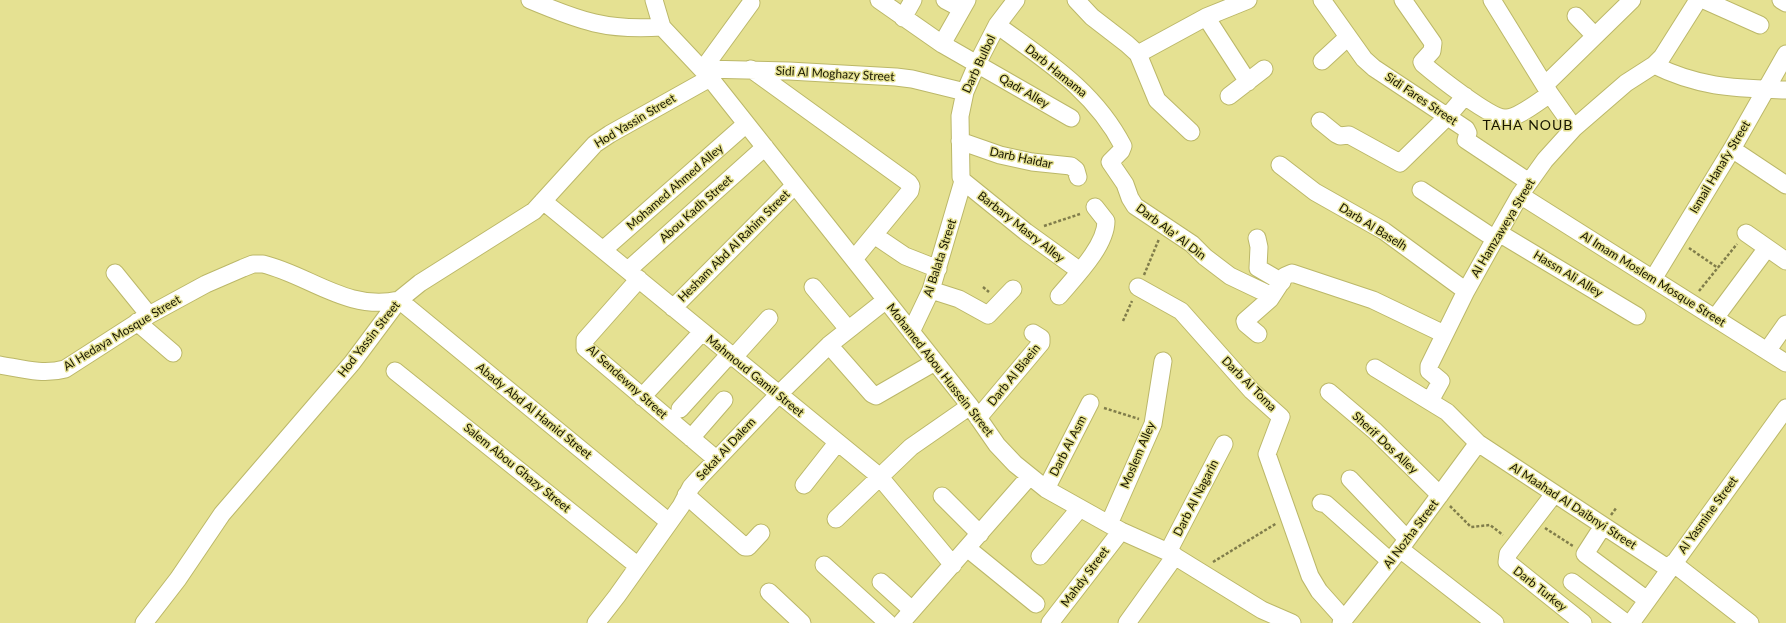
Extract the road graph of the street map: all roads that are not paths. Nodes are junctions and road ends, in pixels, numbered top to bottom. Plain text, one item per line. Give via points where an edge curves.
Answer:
1 (530, 0) edge
2 (654, 0) edge
3 (913, 0) edge
4 (945, 0) edge
5 (1016, 0) edge
6 (1076, 0) edge
7 (1248, 0) edge
8 (1322, 0) edge
9 (1403, 0) edge
10 (1492, 0) edge
11 (1632, 0) edge
12 (1698, 0) edge
13 (1704, 0) edge
14 (1781, 0) edge
15 (882, 1) edge
16 (751, 3) dead end
17 (1786, 3) edge
18 (964, 5) edge
19 (1576, 16) dead end
20 (1206, 17) junction
21 (903, 18) junction
22 (998, 25) junction
23 (1760, 25) dead end
24 (662, 27) junction
25 (1595, 36) junction
26 (1348, 37) junction
27 (942, 44) junction
28 (1138, 54) junction
29 (1786, 54) edge
30 (1322, 61) dead end
31 (977, 64) junction
32 (1654, 65) junction
33 (751, 69) junction
34 (1264, 69) dead end
35 (706, 74) junction
36 (1248, 82) junction
37 (1766, 89) junction
38 (1548, 90) junction
39 (1786, 90) edge
40 (965, 92) junction
41 (1229, 96) dead end
42 (1465, 96) junction
43 (1447, 117) junction
44 (1071, 118) dead end
45 (1320, 121) dead end
46 (746, 124) junction
47 (1574, 128) junction
48 (1191, 132) dead end
49 (960, 141) junction
50 (1121, 143) joint
51 (765, 147) junction
52 (1732, 148) junction
53 (1280, 165) dead end
54 (1078, 177) dead end
55 (1785, 181) edge
56 (963, 182) junction
57 (795, 185) junction
58 (1524, 189) junction
59 (1422, 190) dead end
60 (543, 201) junction
61 (1095, 207) dead end
62 (1746, 233) road end
63 (874, 234) junction
64 (1497, 236) junction
65 (1257, 238) dead end
66 (1767, 248) junction
67 (603, 250) junction
68 (854, 259) junction
69 (1786, 261) edge
70 (938, 269) junction
71 (1080, 271) junction
72 (115, 273) dead end
73 (634, 275) junction
74 (1653, 279) junction
75 (1138, 287) dead end
76 (813, 288) dead end
77 (1013, 289) dead end
78 (1277, 289) junction
79 (931, 290) junction
80 (1466, 291) junction
81 (1059, 296) dead end
82 (399, 300) junction
83 (886, 300) junction
84 (673, 308) junction
85 (1636, 316) dead end
86 (143, 318) junction
87 (769, 318) dead end
88 (1715, 318) junction
89 (1786, 324) edge
90 (848, 329) junction
91 (702, 332) junction
92 (911, 332) junction
93 (1033, 333) dead end
94 (1258, 334) dead end
95 (1444, 334) junction
96 (829, 345) junction
97 (1767, 351) junction
98 (173, 353) dead end
99 (731, 357) junction
100 (1163, 361) dead end
101 (935, 362) junction
102 (1786, 363) edge
103 (0, 365) edge
104 (1375, 368) dead end
105 (395, 371) dead end
106 (1329, 392) dead end
107 (778, 395) junction
108 (642, 397) junction
109 (724, 400) dead end
110 (1430, 401) junction
111 (1090, 403) road end
112 (680, 409) dead end
113 (974, 412) junction
114 (1784, 416) edge
115 (691, 438) junction
116 (837, 443) junction
117 (1478, 443) junction
118 (1224, 444) dead end
119 (716, 459) junction
120 (879, 476) junction
121 (1029, 477) junction
122 (1350, 479) dead end
123 (804, 485) dead end
124 (1046, 489) junction
125 (1554, 494) junction
126 (686, 495) junction
127 (1440, 495) junction
128 (942, 496) dead end
129 (1321, 503) dead end
130 (1080, 508) junction
131 (836, 519) dead end
132 (669, 522) junction
133 (1603, 526) junction
134 (1114, 527) junction
135 (761, 533) dead end
136 (980, 534) junction
137 (967, 548) junction
138 (1399, 550) junction
139 (1172, 554) junction
140 (1040, 556) dead end
141 (824, 565) dead end
142 (953, 565) junction
143 (638, 566) junction
144 (1671, 566) junction
145 (881, 582) dead end
146 (1572, 582) dead end
147 (768, 592) dead end
148 (1647, 600) junction
149 (1036, 604) dead end
150 (912, 610) junction
151 (1258, 617) edge
152 (1132, 621) edge
153 (1342, 621) edge
154 (144, 623) edge
155 (596, 623) edge
156 (802, 623) edge
157 (888, 623) edge
158 (901, 623) edge
159 (1050, 623) edge
160 (1292, 623) edge
161 (1495, 623) edge
162 (1583, 623) edge
163 (1626, 623) edge
164 (1631, 623) edge
165 (1750, 623) edge

1 - 24 street via 580,20 607,27
2 - 24 street
3 - 21 street
4 - 18 street
5 - 22 street, Darb Bulbol
6 - 28 street via 1092,17
7 - 20 street
8 - 26 street, Sidi Fares Street
9 - 42 street via 1433,43 1432,52 1423,64
10 - 38 street
11 - 25 street
12 - 32 street, Al Hamzaweya Street via 1662,57
13 - 23 street
14 - 17 street
15 - 21 street, Qadr Alley
16 - 35 street
18 - 27 street
19 - 25 street
20 - 28 street
20 - 36 street
21 - 27 street, Qadr Alley
22 - 31 street, Darb Bulbol
22 - 50 street, Darb Hamama via 1078,86 1092,100
24 - 35 street, Mohamed Abou Hussein Street
25 - 38 street
26 - 30 street
26 - 43 street, Sidi Fares Street via 1374,68
27 - 31 street, Qadr Alley
28 - 48 street via 1157,100
29 - 37 street, Ismail Hanafy Street
31 - 40 street, Darb Bulbol
31 - 44 street, Qadr Alley
32 - 37 street via 1677,76 1709,85
32 - 47 street, Al Hamzaweya Street via 1626,83
33 - 35 street, Sidi Al Moghazy Street
33 - 40 street, Sidi Al Moghazy Street via 901,78
33 - 63 street via 911,186 910,191
34 - 36 street
35 - 46 street, Mohamed Abou Hussein Street
35 - 60 street, Hod Yassin Street via 595,144
36 - 41 street
37 - 39 street
37 - 52 street, Ismail Hanafy Street
38 - 42 street via 1515,116 1504,118 1498,117
38 - 47 street
40 - 49 street, Darb Bulbol via 960,116
42 - 43 street
43 - 45 street via 1400,163 1348,135 1336,134
43 - 58 street, Sidi Fares Street via 1468,131 1466,140
46 - 51 street, Mohamed Abou Hussein Street
46 - 67 street, Mohamed Ahmed Alley
47 - 58 street, Al Hamzaweya Street via 1545,160
49 - 54 street, Darb Haidar via 1000,155 1032,162 1071,166 1076,170
49 - 56 street, Darb Bulbol via 959,169
50 - 78 street, Darb Ala' Al Din via 1123,148 1110,162 1126,184 1130,198 1136,206 1192,244 1230,276
51 - 57 street, Mohamed Abou Hussein Street
51 - 73 street, Abou Kadh Street
52 - 55 street
52 - 74 street, Ismail Hanafy Street
53 - 80 street, Darb Al Baselh via 1315,192 1384,231
56 - 70 street, Al Balata Street
56 - 71 street, Barbary Masry Alley
57 - 68 street, Mohamed Abou Hussein Street
57 - 84 street, Hesham Abd Al Rahim Street
58 - 64 street, Al Hamzaweya Street
58 - 74 street, Al Imam Moslem Mosque Street via 1568,228
59 - 64 street, Hassn Ali Alley
60 - 67 street, Mahmoud Gamil Street
60 - 82 street, Hod Yassin Street via 534,210 420,283
61 - 71 street via 1106,221 1106,228 1103,237
62 - 66 street
63 - 68 street
63 - 70 street via 905,256
64 - 80 street, Al Hamzaweya Street
64 - 85 street, Hassn Ali Alley
65 - 78 street via 1258,268
66 - 69 street
66 - 88 street
67 - 73 street, Mahmoud Gamil Street
68 - 83 street, Mohamed Abou Hussein Street
70 - 79 street, Al Balata Street
71 - 81 street
72 - 86 street
73 - 84 street, Mahmoud Gamil Street
73 - 108 street, Al Sendewny Street via 584,344 585,348
74 - 88 street, Al Imam Moslem Mosque Street
75 - 153 street, Darb Al Toma via 1181,311 1252,390 1281,417 1267,454 1310,576
76 - 90 street
77 - 79 street via 988,315 959,299
78 - 94 street via 1245,321
78 - 95 street via 1288,273 1301,275 1373,300
79 - 92 street, Al Balata Street
80 - 95 street, Al Hamzaweya Street
82 - 86 street, Al Hedaya Mosque Street via 364,303 272,266 253,264 206,284
82 - 132 street, Abady Abd Al Hamid Street
82 - 154 street, Hod Yassin Street via 352,363 222,514 178,579
83 - 90 street, Sekat Al Dalem
83 - 92 street, Mohamed Abou Hussein Street
84 - 91 street, Mahmoud Gamil Street
86 - 98 street
86 - 103 street, Al Hedaya Mosque Street via 65,369 38,372
87 - 99 street
88 - 97 street, Al Imam Moslem Mosque Street
89 - 97 street
90 - 96 street, Sekat Al Dalem
91 - 99 street, Mahmoud Gamil Street
91 - 108 street
92 - 101 street, Mohamed Abou Hussein Street
93 - 113 street, Darb Al Biaein via 1041,338 1041,342
95 - 110 street, Al Hamzaweya Street via 1429,366 1429,371 1441,380
96 - 101 street via 876,396
96 - 107 street, Sekat Al Dalem
97 - 102 street, Al Imam Moslem Mosque Street
99 - 107 street, Mahmoud Gamil Street
99 - 112 street
100 - 134 street, Moslem Alley via 1153,424
101 - 113 street, Mohamed Abou Hussein Street
104 - 110 street, Al Maahad Al Daibnyi Street
105 - 143 street, Salem Abou Ghazy Street
106 - 127 street, Sherif Dos Alley via 1375,431
107 - 116 street, Mahmoud Gamil Street
107 - 119 street, Sekat Al Dalem
108 - 115 street, Al Sendewny Street
109 - 115 street
110 - 117 street, Al Maahad Al Daibnyi Street via 1447,412
111 - 124 street, Darb Al Asm
113 - 120 street via 911,447
113 - 121 street, Mohamed Abou Hussein Street via 997,444
114 - 144 street, Al Yasmine Street
115 - 119 street, Al Sendewny Street
116 - 120 street, Mahmoud Gamil Street
116 - 123 street
117 - 125 street, Al Maahad Al Daibnyi Street
117 - 127 street, Al Nozha Street
118 - 139 street, Darb Al Nagarin
119 - 126 street, Sekat Al Dalem
120 - 131 street
120 - 142 street, Mahmoud Gamil Street
121 - 124 street, Mohamed Abou Hussein Street
121 - 136 street
122 - 138 street
124 - 130 street, Mohamed Abou Hussein Street
125 - 133 street, Al Maahad Al Daibnyi Street
125 - 162 street, Darb Turkey via 1506,558 1507,562
126 - 132 street, Sekat Al Dalem
126 - 135 street via 745,547
127 - 138 street, Al Nozha Street
128 - 136 street
129 - 138 street
130 - 134 street, Mohamed Abou Hussein Street
130 - 140 street
132 - 143 street, Sekat Al Dalem
133 - 144 street, Al Maahad Al Daibnyi Street
133 - 148 street via 1585,554
134 - 139 street, Mohamed Abou Hussein Street
134 - 159 street, Mahdy Street
136 - 137 street
137 - 142 street
137 - 149 street
138 - 153 street, Al Nozha Street
138 - 161 street
139 - 151 street, Mohamed Abou Hussein Street via 1199,571
139 - 152 street, Darb Al Nagarin
141 - 157 street
142 - 150 street
143 - 155 street, Sekat Al Dalem
144 - 148 street, Al Yasmine Street
144 - 165 street, Al Maahad Al Daibnyi Street
145 - 150 street
146 - 163 street
147 - 156 street
148 - 164 street, Al Yasmine Street
150 - 158 street
151 - 160 street, Mohamed Abou Hussein Street

